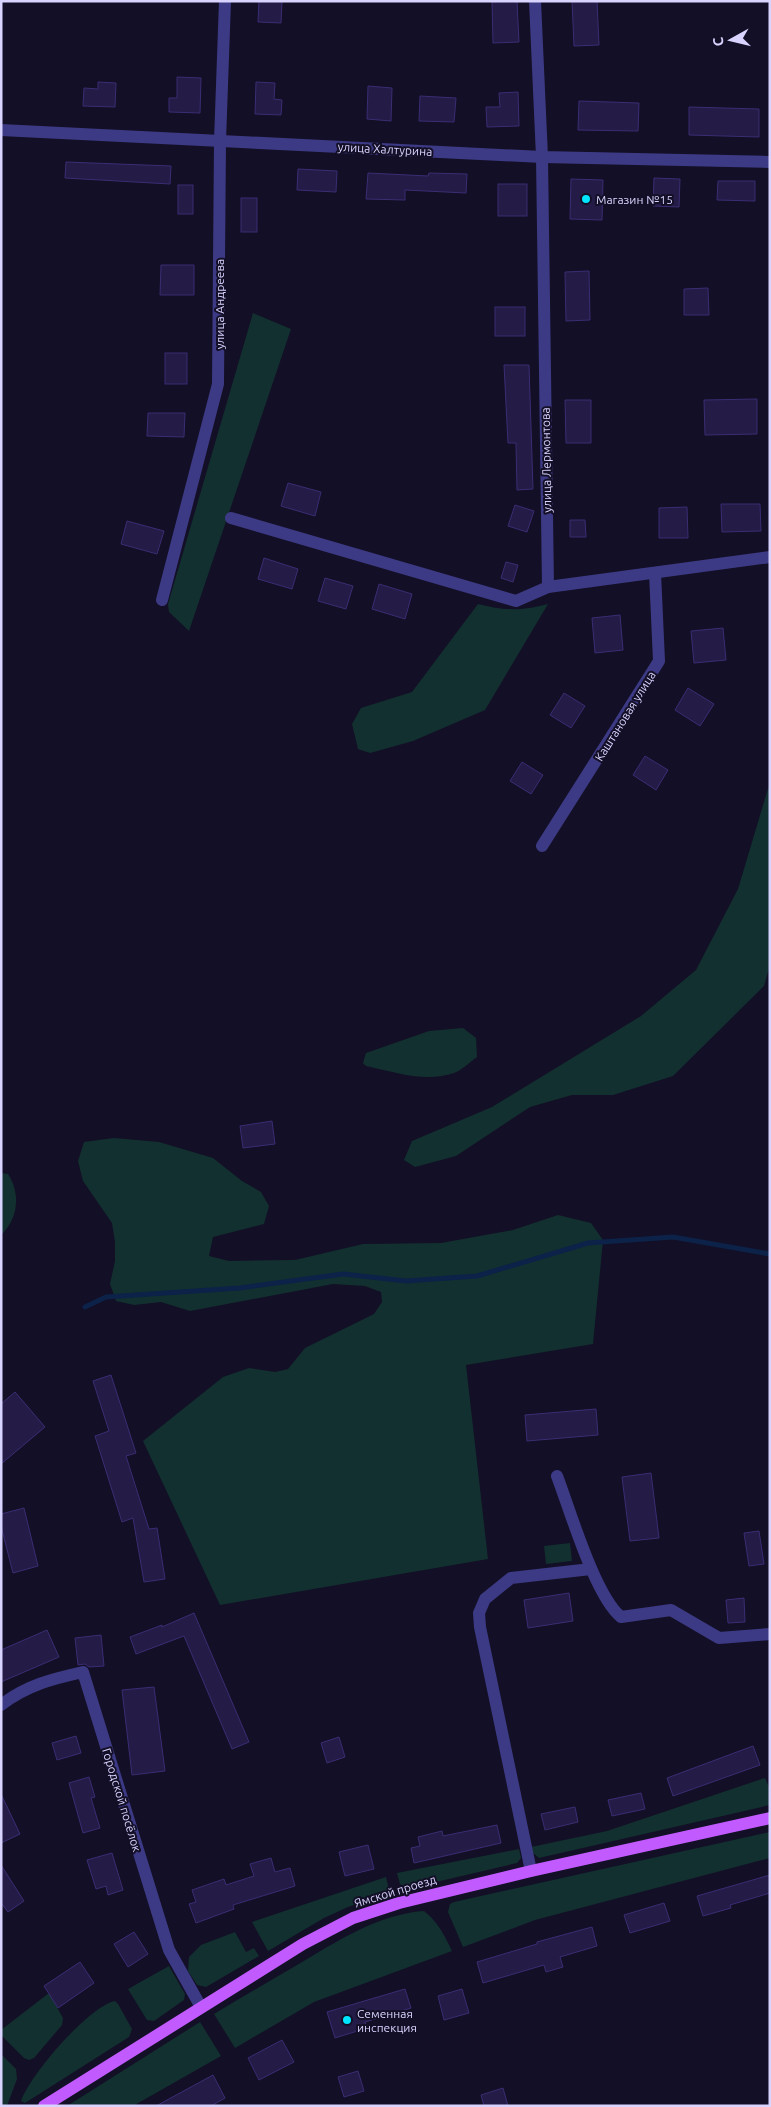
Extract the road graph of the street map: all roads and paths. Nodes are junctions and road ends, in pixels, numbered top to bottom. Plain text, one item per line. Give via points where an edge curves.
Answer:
1 (225, 1) edge
2 (535, 1) edge
3 (1, 130) edge
4 (220, 141) junction
5 (542, 157) junction
6 (770, 162) edge
7 (231, 518) dead end
8 (770, 557) edge
9 (654, 573) junction
10 (548, 587) junction
11 (162, 600) dead end
12 (542, 846) dead end
13 (558, 1476) dead end
14 (591, 1569) junction
15 (770, 1634) edge
16 (1, 1705) edge
17 (770, 1818) edge
18 (531, 1871) junction
19 (201, 2007) junction
20 (44, 2106) edge

1 - 4 street, улица Андреева
2 - 5 street, улица Лермонтова
3 - 4 street, улица Халтурина
4 - 5 street, улица Халтурина
4 - 11 street, улица Андреева via 218,384
5 - 6 street, улица Халтурина
5 - 10 street, улица Лермонтова
7 - 10 street via 516,601
8 - 9 street
9 - 10 street
9 - 12 street, Каштановая улица via 660,661
13 - 14 street
14 - 15 street via 613,1611 621,1617 671,1610 719,1638
14 - 18 street via 512,1578 485,1599 479,1613
16 - 19 street, Городской посёлок via 14,1695 47,1680 83,1672 169,1950
17 - 18 main road, Ямской проезд
18 - 19 main road, Ямской проезд via 371,1910 303,1944
19 - 20 main road, Ямской проезд

